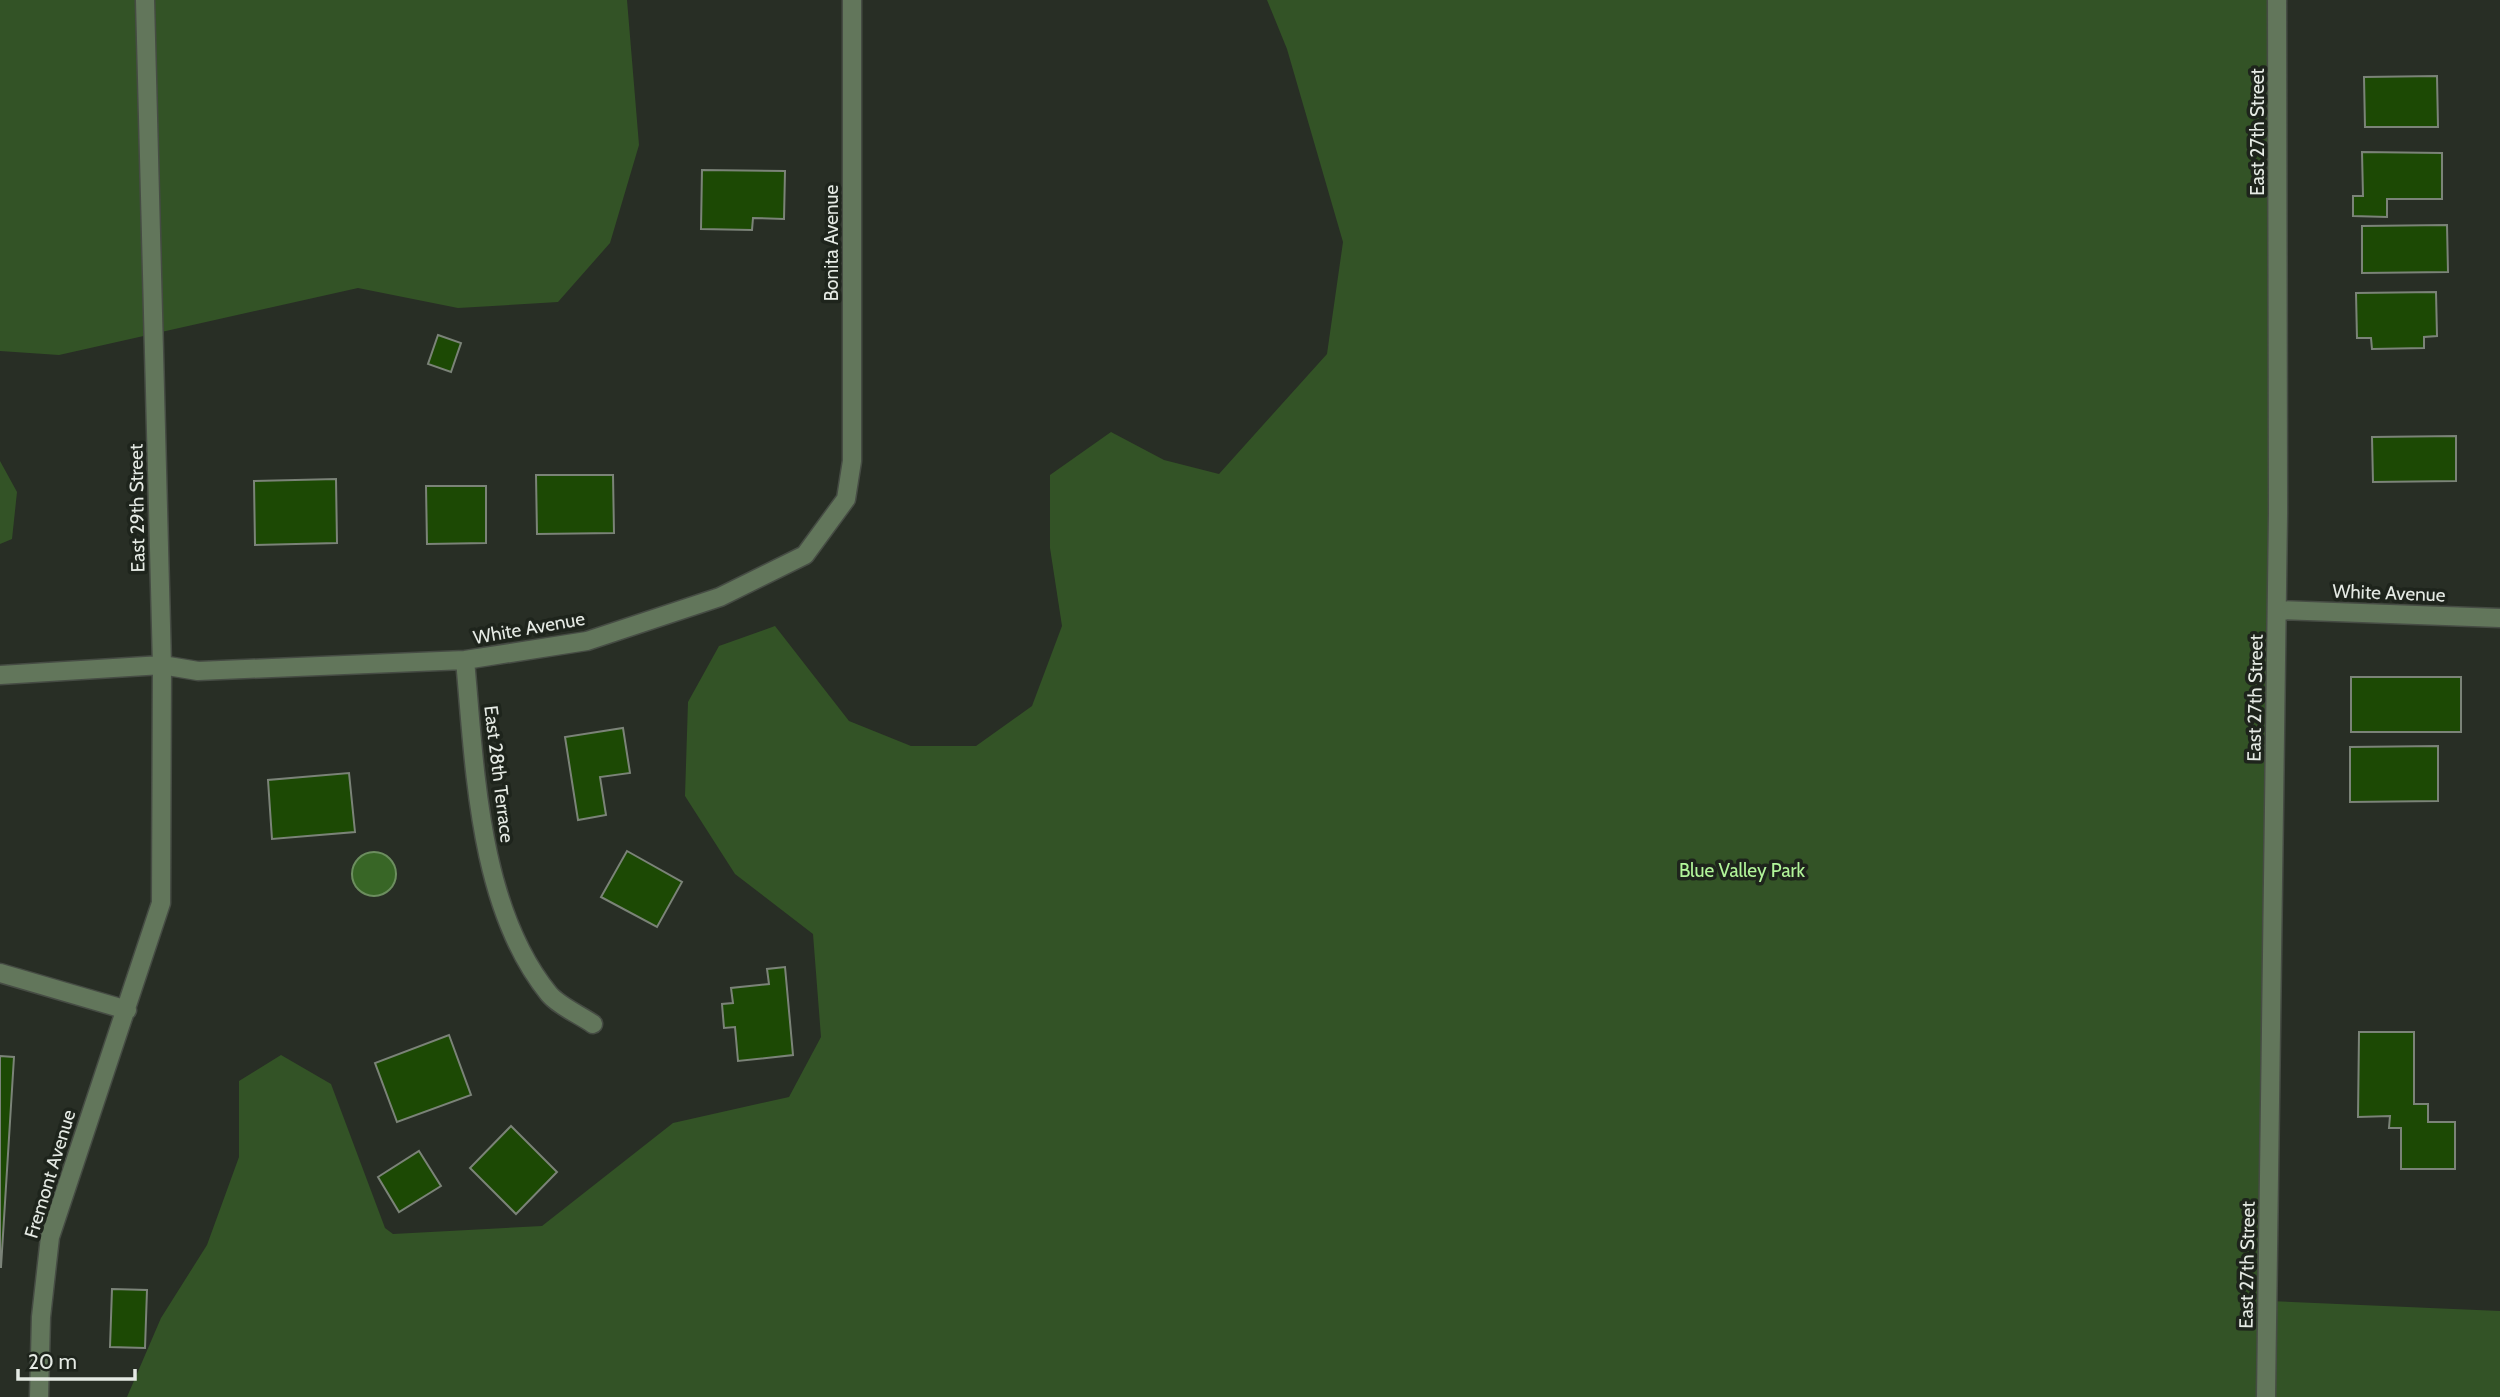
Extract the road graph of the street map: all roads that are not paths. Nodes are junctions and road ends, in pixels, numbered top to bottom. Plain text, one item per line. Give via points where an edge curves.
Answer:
1 (145, 0) edge
2 (852, 0) edge
3 (2277, 0) edge
4 (848, 486) joint
5 (2277, 610) junction
6 (2500, 618) edge
7 (465, 660) junction
8 (162, 665) junction
9 (0, 675) edge
10 (0, 973) edge
11 (127, 1010) junction
12 (593, 1024) dead end
13 (39, 1397) edge
14 (2266, 1397) edge

1 - 8 street, East 29th Street
2 - 4 street, Bonita Avenue via 852,461
3 - 5 street, East 27th Street
4 - 7 street, White Avenue via 846,499 805,555 720,597 587,642
5 - 6 street, White Avenue
5 - 14 street, East 27th Street
7 - 8 street, White Avenue via 198,671
7 - 12 street, East 28th Terrace via 481,828 497,887 524,955 551,996
8 - 9 street, White Avenue
8 - 11 street, East 29th Street via 161,903
10 - 11 street
11 - 13 street, Fremont Avenue via 50,1237

